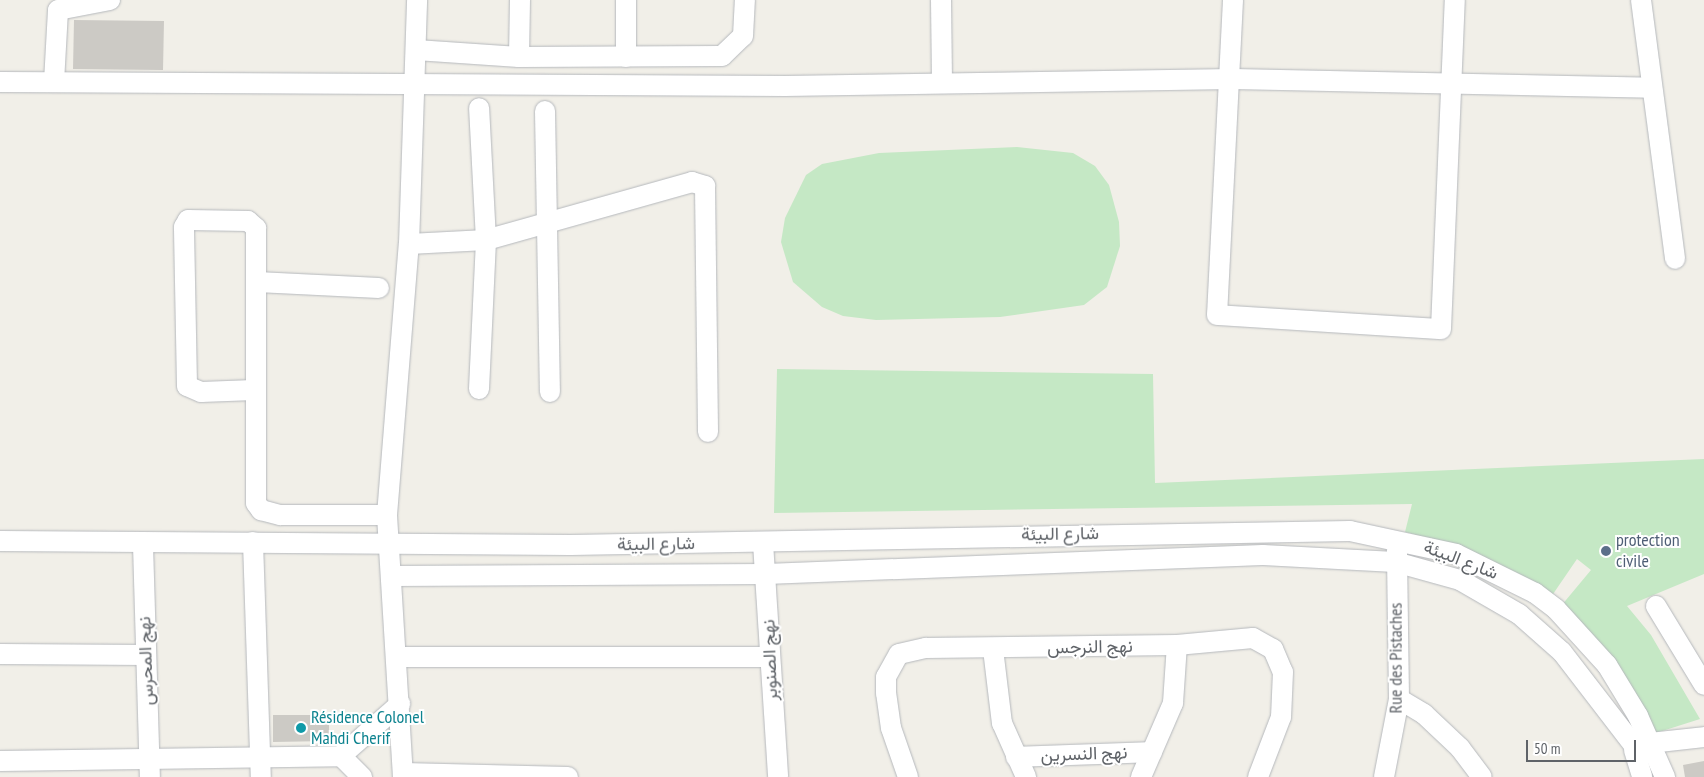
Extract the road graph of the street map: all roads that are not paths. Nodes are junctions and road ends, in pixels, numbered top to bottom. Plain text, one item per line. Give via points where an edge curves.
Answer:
1 (110, 0) edge
2 (416, 0) edge
3 (520, 0) edge
4 (626, 0) edge
5 (745, 0) edge
6 (940, 0) edge
7 (1233, 0) edge
8 (1455, 0) edge
9 (1640, 0) edge
10 (416, 50) junction
11 (519, 57) junction
12 (626, 57) junction
13 (1233, 79) junction
14 (942, 80) junction
15 (414, 81) junction
16 (0, 82) edge
17 (54, 82) junction
18 (1454, 85) junction
19 (1652, 88) junction
20 (479, 108) dead end
21 (545, 111) dead end
22 (546, 224) junction
23 (486, 240) junction
24 (409, 244) junction
25 (1675, 259) dead end
26 (257, 282) junction
27 (380, 288) dead end
28 (479, 389) dead end
29 (254, 390) junction
30 (550, 392) dead end
31 (708, 432) dead end
32 (388, 515) junction
33 (1399, 538) junction
34 (0, 541) edge
35 (253, 542) junction
36 (389, 543) junction
37 (763, 543) junction
38 (143, 544) junction
39 (1395, 562) junction
40 (766, 574) junction
41 (393, 576) junction
42 (1656, 606) dead end
43 (1177, 645) junction
44 (993, 649) junction
45 (0, 654) edge
46 (145, 655) junction
47 (770, 656) junction
48 (399, 657) junction
49 (1704, 685) edge
50 (1399, 699) junction
51 (400, 704) junction
52 (1704, 736) edge
53 (1643, 744) junction
54 (1152, 752) junction
55 (340, 756) junction
56 (261, 757) junction
57 (1016, 757) junction
58 (0, 761) edge
59 (150, 768) edge
60 (403, 775) edge
61 (261, 777) edge
62 (362, 777) edge
63 (568, 777) edge
64 (778, 777) edge
65 (908, 777) edge
66 (1026, 777) edge
67 (1141, 777) edge
68 (1258, 777) edge
69 (1384, 777) edge
70 (1482, 777) edge
71 (1642, 777) edge
72 (1665, 777) edge

1 - 17 street via 58,10
2 - 10 street
3 - 11 street
4 - 12 street
5 - 12 street via 743,36 722,56
6 - 14 street
7 - 13 street
8 - 18 street
9 - 19 street
10 - 11 street
10 - 15 street
11 - 12 street
13 - 14 street
13 - 18 street
13 - 18 street via 1217,315 1441,329
14 - 15 street via 785,86
15 - 17 street
15 - 24 street
16 - 17 street
18 - 19 street
19 - 25 street
20 - 23 street
21 - 22 street
22 - 23 street
22 - 30 street
22 - 31 street via 692,182 705,186
23 - 24 street
23 - 28 street
24 - 32 street
26 - 27 street
26 - 29 street
26 - 29 street via 254,224 186,221 187,386 201,392
29 - 32 street via 256,503 261,510 280,515
32 - 36 street
33 - 37 street, شارع البيئة via 1350,531 905,536
33 - 39 street, Rue des Pistaches
33 - 53 street, شارع البيئة via 1486,566 1556,610 1607,664
34 - 38 street, شارع البيئة
35 - 36 street, شارع البيئة
35 - 38 street, شارع البيئة
35 - 56 street
36 - 37 street, شارع البيئة
36 - 41 street
37 - 40 street, نهج الصنوبر
38 - 46 street, نهج المحرس
39 - 40 street, شارع البيئة via 1263,555
39 - 50 street, Rue des Pistaches
39 - 53 street, شارع البيئة via 1460,580 1519,614 1562,652
40 - 41 street, شارع البيئة
40 - 47 street, نهج الصنوبر
41 - 48 street
42 - 49 street
43 - 44 street, نهج النرجس
43 - 54 street via 1173,703
43 - 68 street, نهج النرجس via 1253,638 1279,657 1283,672 1281,717
44 - 57 street via 995,694
44 - 65 street, نهج النرجس via 911,650 891,664 886,694 892,728
45 - 46 street
46 - 59 street, نهج المحرس
47 - 48 street
47 - 64 street, نهج الصنوبر
48 - 51 street
50 - 69 street, Rue des Pistaches
50 - 70 street via 1424,714 1460,748
51 - 55 street
51 - 60 street
52 - 53 street
53 - 71 street, شارع البيئة
53 - 72 street, شارع البيئة
54 - 57 street, نهج النسرين
54 - 67 street
55 - 56 street
55 - 62 street
56 - 59 street
56 - 61 street
57 - 66 street
58 - 59 street
60 - 63 street

